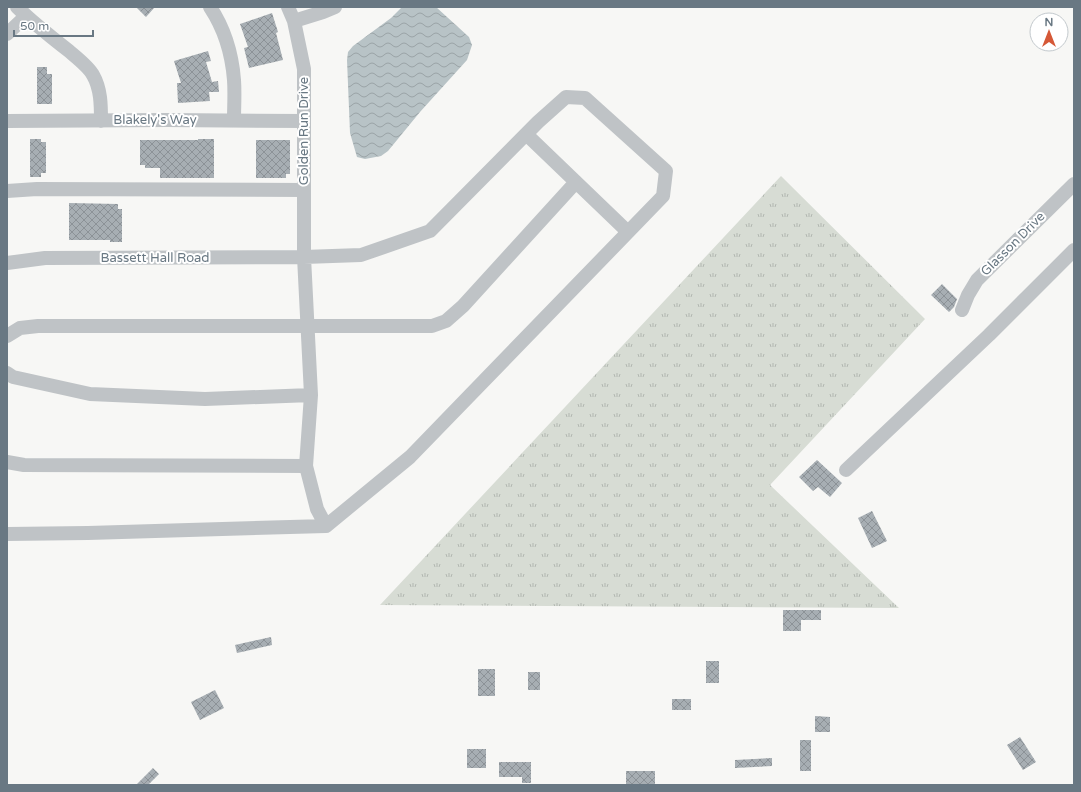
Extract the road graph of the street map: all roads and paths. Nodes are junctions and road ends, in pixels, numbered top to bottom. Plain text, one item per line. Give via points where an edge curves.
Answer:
1 (210, 7) edge
2 (288, 7) edge
3 (335, 7) edge
4 (21, 12) edge
5 (294, 21) junction
6 (7, 34) edge
7 (234, 120) junction
8 (7, 121) edge
9 (101, 121) junction
10 (304, 121) junction
11 (526, 134) junction
12 (576, 182) junction
13 (1074, 184) edge
14 (304, 190) junction
15 (7, 191) edge
16 (628, 232) junction
17 (1074, 250) edge
18 (304, 257) junction
19 (7, 263) edge
20 (962, 310) dead end
21 (307, 327) junction
22 (7, 336) edge
23 (7, 373) edge
24 (311, 395) junction
25 (7, 462) edge
26 (306, 466) junction
27 (846, 470) dead end
28 (326, 526) junction
29 (7, 534) edge

1 - 7 street via 230,51 234,79
2 - 5 street, Golden Run Drive
3 - 5 street
4 - 6 street
4 - 9 street via 93,74 99,87
5 - 10 street, Golden Run Drive via 304,69
7 - 9 street, Blakely's Way
7 - 10 street, Blakely's Way
8 - 9 street, Blakely's Way
10 - 14 street, Golden Run Drive
11 - 12 street
11 - 16 street, Bassett Hall Road via 566,97 585,98 666,171 663,196
11 - 18 street, Bassett Hall Road via 430,231 361,255
12 - 16 street
12 - 21 street via 463,306 446,321 432,326
13 - 20 street, Glasson Drive via 977,280
14 - 15 street
14 - 18 street, Golden Run Drive
16 - 28 street via 410,457
17 - 27 street via 990,335
18 - 19 street, Bassett Hall Road via 45,258
18 - 21 street, Golden Run Drive
21 - 22 street via 38,326 20,328
21 - 24 street, Golden Run Drive
23 - 24 street via 13,377 90,394 205,399
24 - 26 street, Golden Run Drive
25 - 26 street via 24,465
26 - 28 street, Golden Run Drive via 317,509
28 - 29 street

